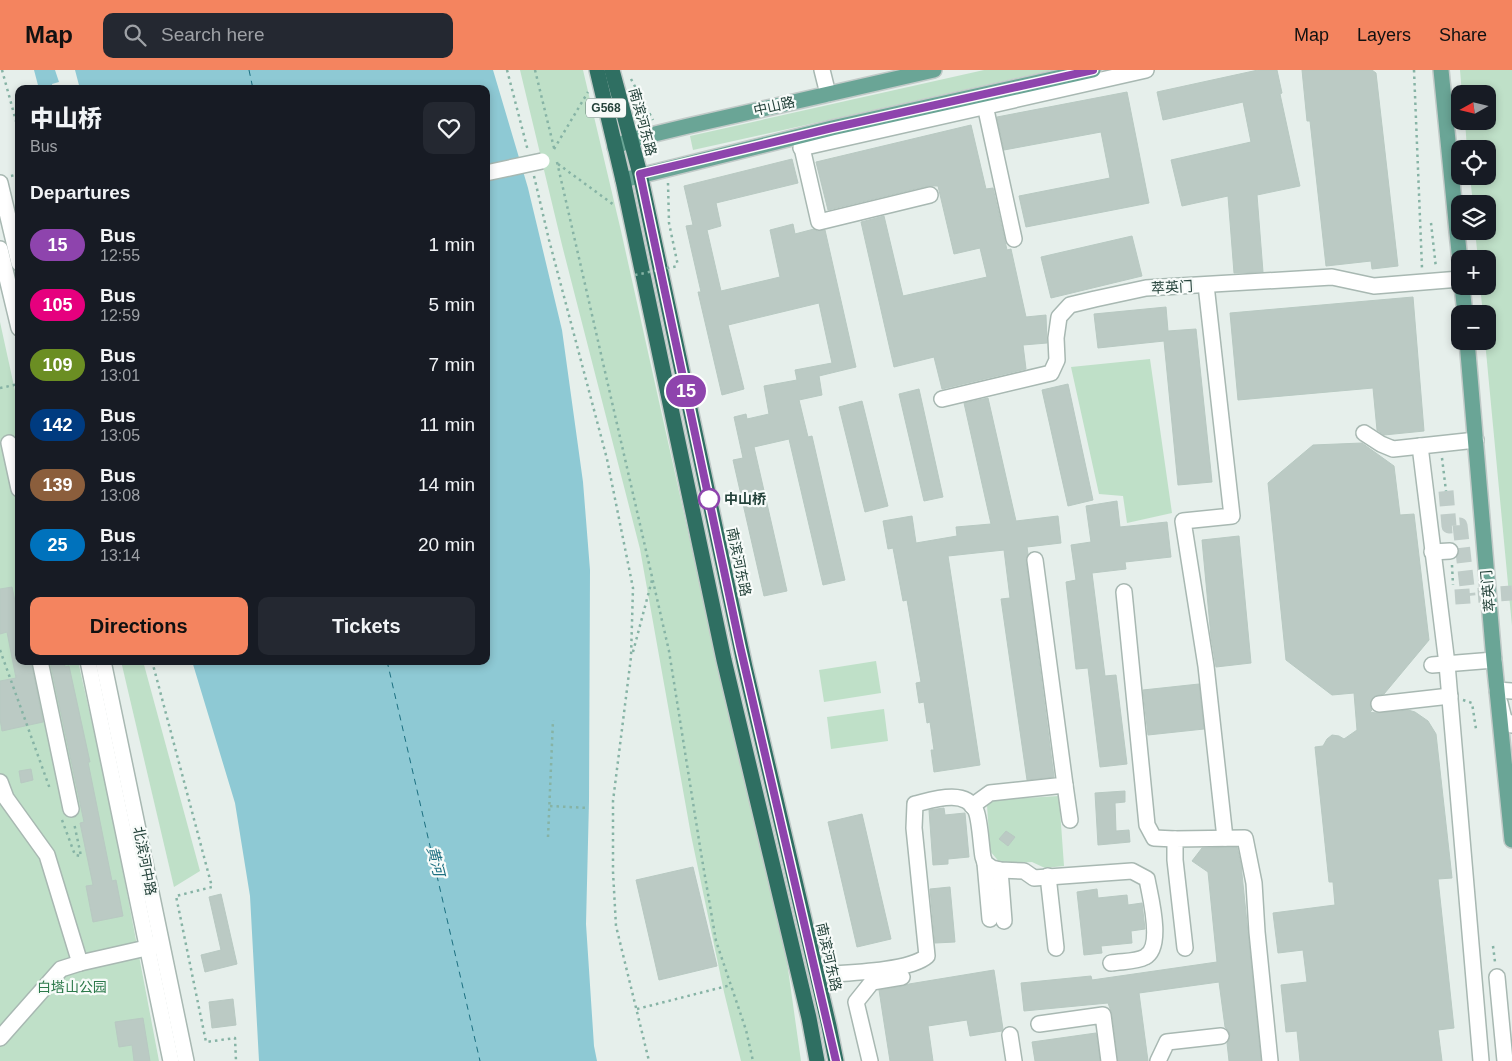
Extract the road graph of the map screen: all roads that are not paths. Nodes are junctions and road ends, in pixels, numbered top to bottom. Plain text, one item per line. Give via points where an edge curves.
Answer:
1 (597, 70) edge
2 (612, 70) edge
3 (822, 70) edge
4 (934, 70) edge
5 (1093, 70) edge
6 (1146, 70) edge
7 (1441, 70) edge
8 (828, 94) junction
9 (984, 100) junction
10 (630, 140) junction
11 (800, 142) junction
12 (615, 147) junction
13 (535, 159) road end
14 (490, 172) edge
15 (640, 174) junction
16 (623, 180) junction
17 (0, 183) edge
18 (930, 195) dead end
19 (1014, 239) dead end
20 (15, 246) edge
21 (0, 249) edge
22 (1459, 250) edge
23 (13, 279) edge
24 (1451, 280) edge
25 (1206, 285) junction
26 (15, 295) edge
27 (1468, 350) edge
28 (942, 399) dead end
29 (1364, 433) dead end
30 (1476, 440) junction
31 (9, 443) dead end
32 (1420, 446) junction
33 (15, 471) edge
34 (1450, 551) road end
35 (1432, 552) junction
36 (1035, 560) dead end
37 (1124, 592) dead end
38 (1494, 660) junction
39 (1440, 664) junction
40 (41, 665) edge
41 (89, 665) edge
42 (104, 665) edge
43 (1505, 691) edge
44 (1450, 696) junction
45 (1512, 699) edge
46 (1512, 703) edge
47 (1379, 704) dead end
48 (1512, 710) edge
49 (1512, 720) edge
50 (1512, 725) edge
51 (1511, 754) edge
52 (0, 782) edge
53 (1064, 785) junction
54 (972, 806) junction
55 (66, 814) road end
56 (1070, 820) dead end
57 (1225, 838) junction
58 (1175, 839) junction
59 (1512, 840) edge
60 (985, 863) junction
61 (1000, 870) junction
62 (1048, 876) junction
63 (154, 946) junction
64 (1056, 948) dead end
65 (1185, 948) dead end
66 (80, 963) junction
67 (1111, 963) dead end
68 (817, 975) junction
69 (902, 977) dead end
70 (1496, 977) dead end
71 (1039, 1024) dead end
72 (1010, 1035) dead end
73 (1221, 1036) dead end
74 (0, 1038) edge
75 (170, 1061) edge
76 (186, 1061) edge
77 (817, 1061) edge
78 (836, 1061) edge
79 (870, 1061) edge
80 (1014, 1061) edge
81 (1109, 1061) edge
82 (1158, 1061) edge
83 (1270, 1061) edge
84 (1481, 1061) edge
85 (1505, 1061) edge

1 - 12 highway, G568
2 - 10 highway, 南滨河东路 / G568
3 - 8 street
4 - 8 main road, 中山路
5 - 9 main road
6 - 9 street
7 - 22 main road
8 - 10 main road, 中山路
9 - 11 main road
9 - 19 street
10 - 12 main road, 中山路
10 - 15 highway, 南滨河东路 / G568
11 - 15 main road
11 - 18 street via 819,222
12 - 16 highway, G568
13 - 14 street, bridge
15 - 16 main road
15 - 68 highway, 南滨河东路 / G568 via 743,660
16 - 77 highway, G568 via 724,660
17 - 20 street
21 - 23 street
23 - 26 street
24 - 25 street, 萃英门 via 1374,286 1332,277
25 - 28 street, 萃英门 via 1146,288 1070,305 1059,317 1057,360 1051,373
25 - 57 street via 1232,516 1183,521 1206,666
27 - 30 main road, 萃英门
29 - 32 street via 1393,449
30 - 32 street
30 - 38 main road, 萃英门
31 - 33 street
32 - 35 street
34 - 35 street
35 - 39 street
36 - 53 street
37 - 58 street via 1146,825 1154,838
38 - 39 street
38 - 43 main road, 萃英门
39 - 44 street
40 - 55 street
41 - 63 street, 北滨河中路
42 - 63 street, 北滨河中路
43 - 45 street
43 - 46 street
43 - 48 street
43 - 49 street via 1507,717
43 - 50 street via 1504,719
43 - 51 main road, 萃英门
44 - 47 street
44 - 84 street
51 - 59 main road, 萃英门
52 - 66 street via 6,798 47,855
53 - 54 street via 990,793
53 - 56 street
54 - 60 street via 976,810
54 - 68 street via 961,798 940,798 915,804 914,828 927,956 900,967
57 - 58 street
57 - 83 street via 1245,838 1249,852
58 - 65 street
60 - 61 street
60 - 61 street via 997,920
61 - 62 street via 1024,871 1034,878
62 - 64 street
62 - 67 street via 1132,871 1147,879 1155,927 1151,953 1136,960
63 - 66 street
63 - 75 street, 北滨河中路
63 - 76 street, 北滨河中路
66 - 74 street via 62,969
68 - 78 highway, 南滨河东路 / G568
69 - 79 street via 872,982 856,1002
70 - 85 street
71 - 81 street via 1103,1015
72 - 80 street
73 - 82 street via 1167,1042

